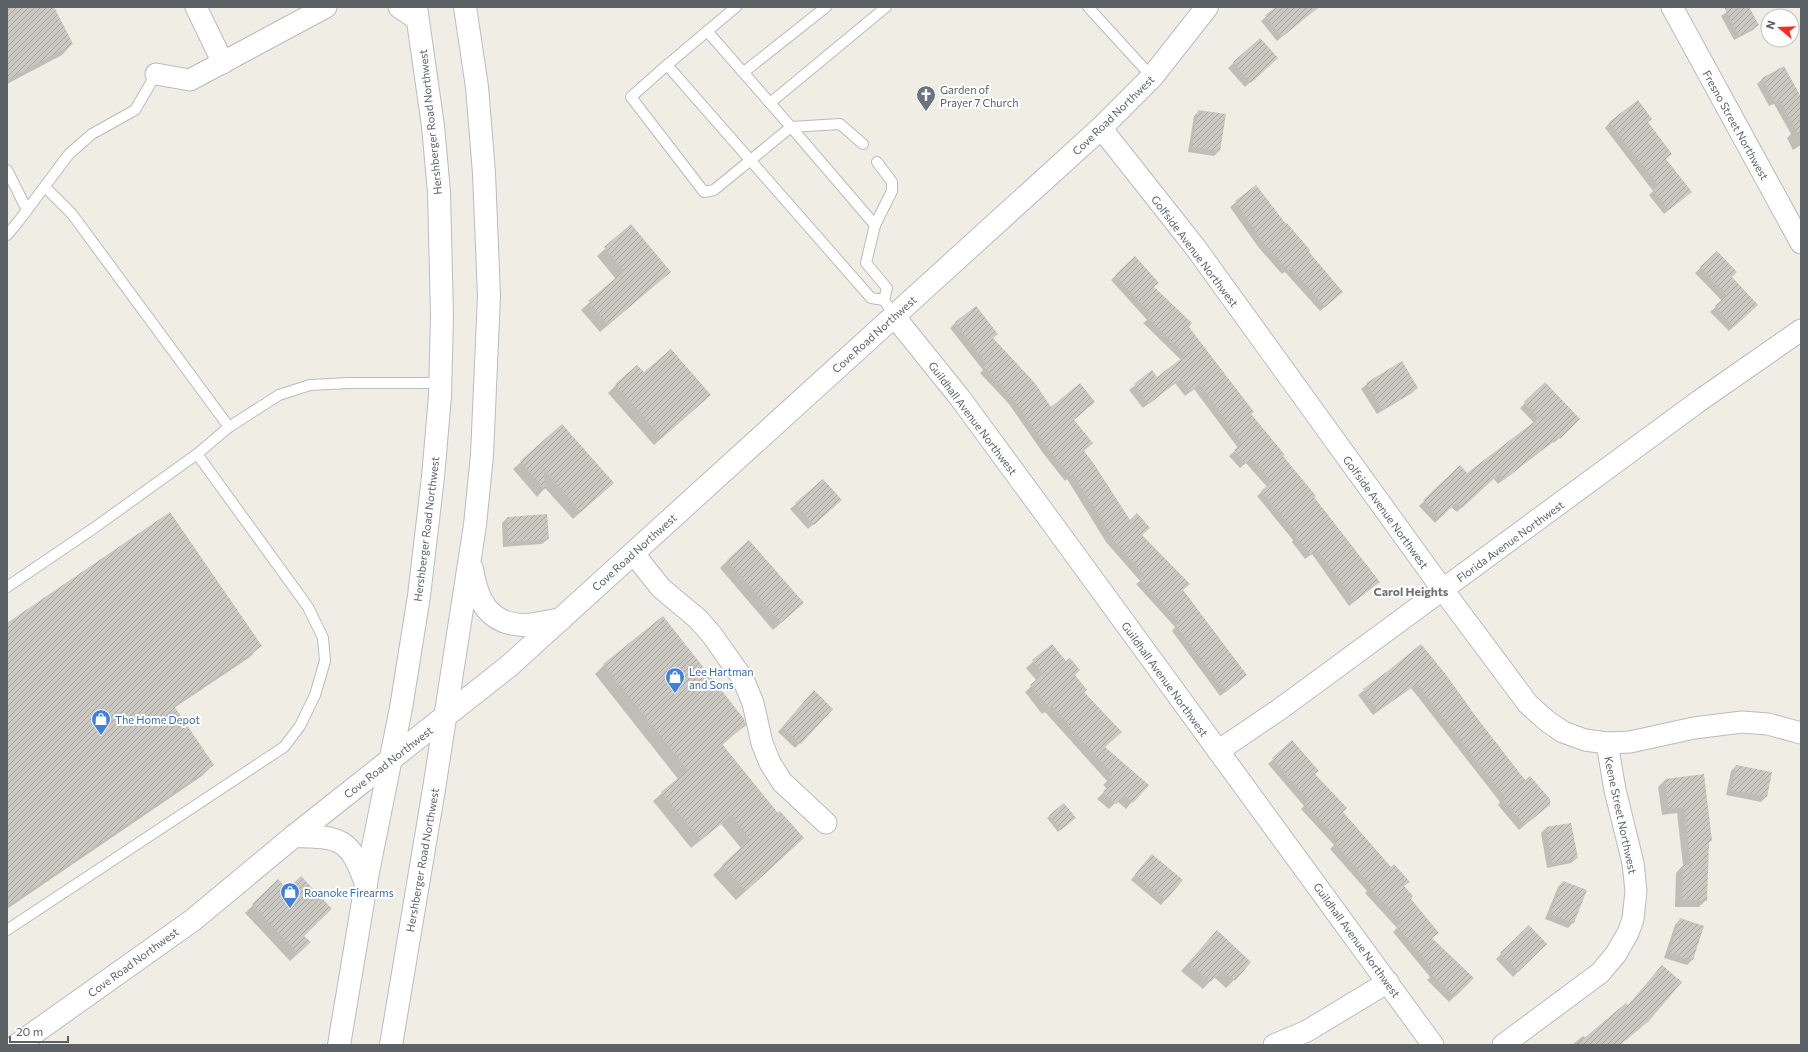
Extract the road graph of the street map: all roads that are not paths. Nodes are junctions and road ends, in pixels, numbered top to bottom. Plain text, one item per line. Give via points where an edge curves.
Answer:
1 (196, 7) edge
2 (326, 7) edge
3 (399, 7) edge
4 (465, 7) edge
5 (736, 7) edge
6 (826, 7) edge
7 (886, 7) edge
8 (1088, 7) edge
9 (1206, 7) edge
10 (1672, 7) edge
11 (417, 13) edge
12 (708, 31) junction
13 (224, 63) junction
14 (666, 65) junction
15 (744, 72) junction
16 (156, 74) joint
17 (1152, 78) junction
18 (770, 103) junction
19 (791, 127) junction
20 (1101, 128) junction
21 (862, 144) dead end
22 (749, 161) junction
23 (877, 162) dead end
24 (7, 170) edge
25 (45, 187) junction
26 (27, 210) junction
27 (875, 225) junction
28 (7, 235) edge
29 (1801, 242) edge
30 (889, 308) junction
31 (1801, 330) edge
32 (440, 383) junction
33 (229, 426) junction
34 (197, 454) junction
35 (632, 553) junction
36 (470, 554) junction
37 (7, 587) edge
38 (1443, 590) junction
39 (561, 619) junction
40 (445, 717) junction
41 (1801, 733) edge
42 (1606, 743) junction
43 (1218, 751) junction
44 (390, 760) junction
45 (826, 823) dead end
46 (294, 836) junction
47 (366, 884) junction
48 (7, 930) edge
49 (1388, 982) junction
50 (17, 1045) edge
51 (339, 1045) edge
52 (391, 1045) edge
53 (1274, 1045) edge
54 (1433, 1045) edge
55 (1503, 1045) edge

1 - 13 street
2 - 13 street
3 - 11 street
4 - 36 main road, Hershberger Road Northwest via 477,87 483,158 489,296 482,455
5 - 12 lane
6 - 15 lane
7 - 18 lane
8 - 17 lane
9 - 17 main road, Cove Road Northwest
10 - 29 street, Fresno Street Northwest
11 - 32 main road, Hershberger Road Northwest via 433,126 439,192 442,316
12 - 14 lane
12 - 15 lane
13 - 16 street via 190,80
14 - 22 lane
14 - 22 lane via 632,97 704,192 714,190
15 - 18 lane
16 - 25 lane via 135,110 92,134 69,154
17 - 20 main road, Cove Road Northwest
18 - 19 lane
19 - 21 lane via 840,124
19 - 22 lane
19 - 27 lane
20 - 30 main road, Cove Road Northwest
20 - 38 street, Golfside Avenue Northwest via 1194,247
22 - 30 lane via 871,298
23 - 27 lane via 892,182 892,191
24 - 26 lane
25 - 26 lane
25 - 33 lane via 72,214
26 - 28 lane
27 - 30 lane via 866,263 887,288
30 - 35 main road, Cove Road Northwest
30 - 43 street, Guildhall Avenue Northwest via 960,398
31 - 38 street, Florida Avenue Northwest via 1699,401
32 - 33 lane via 310,385 279,395
32 - 44 main road, Hershberger Road Northwest via 434,477 419,596
33 - 34 lane
34 - 37 lane
34 - 48 lane via 308,606 323,638 325,654 315,695 300,726 284,747
35 - 39 main road, Cove Road Northwest
35 - 45 street via 661,588 698,619 716,641 743,680 753,703 762,743 770,763 782,782
36 - 39 main road via 475,587 481,602 489,612 499,619 524,625
36 - 40 main road, Hershberger Road Northwest
38 - 42 street, Golfside Avenue Northwest via 1528,704 1563,732 1585,740
38 - 43 street, Florida Avenue Northwest
39 - 40 main road, Cove Road Northwest via 509,666
40 - 44 main road, Cove Road Northwest
40 - 52 main road, Hershberger Road Northwest
41 - 42 street, Golfside Avenue Northwest via 1768,724 1742,722 1694,728 1630,742
42 - 55 street, Keene Street Northwest via 1633,863 1636,891 1633,919 1616,954 1600,972
43 - 49 street, Guildhall Avenue Northwest
44 - 46 main road, Cove Road Northwest
44 - 47 main road, Hershberger Road Northwest
46 - 47 main road via 323,836 340,841 353,854
46 - 50 main road, Cove Road Northwest via 193,920
47 - 51 main road, Hershberger Road Northwest
49 - 53 street via 1307,1031
49 - 54 street, Guildhall Avenue Northwest

